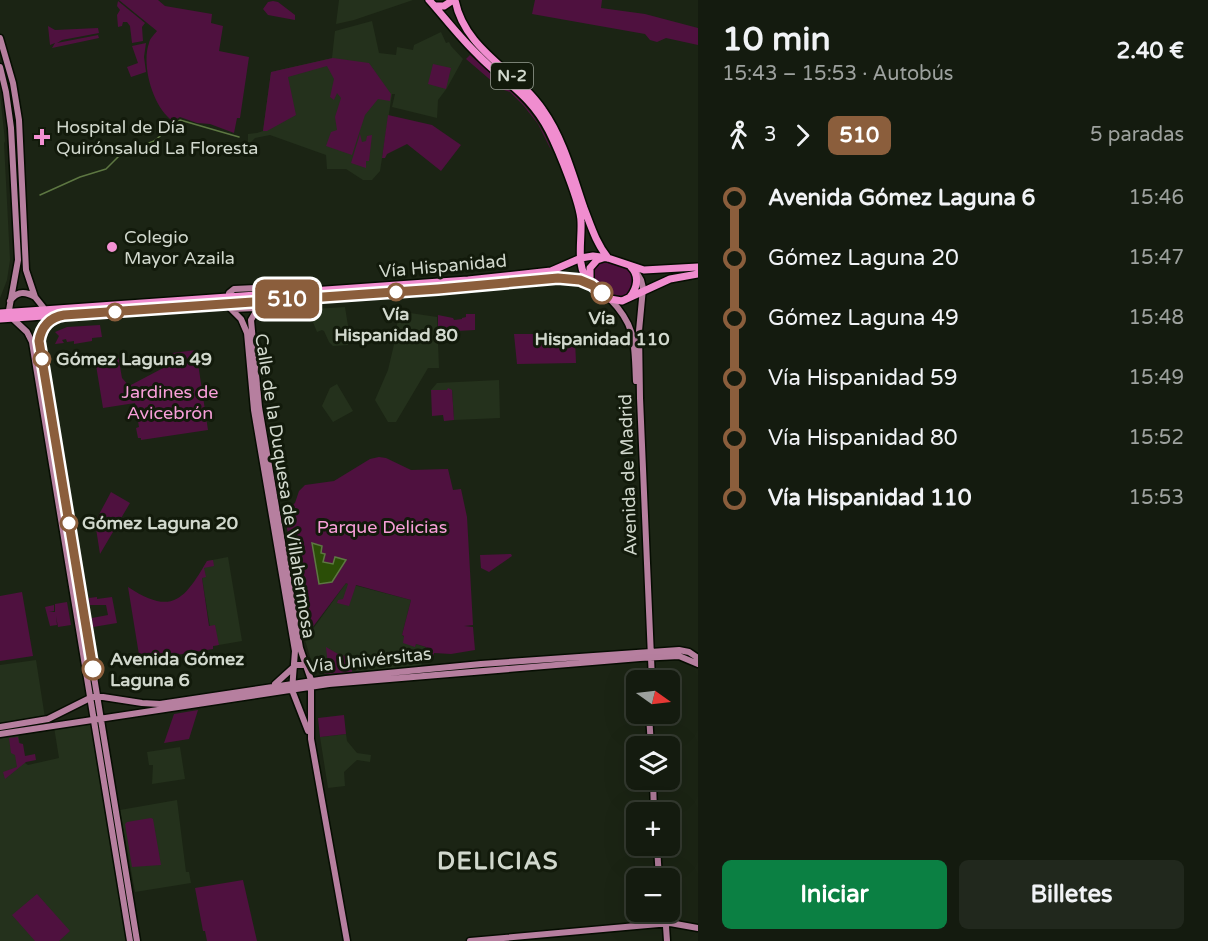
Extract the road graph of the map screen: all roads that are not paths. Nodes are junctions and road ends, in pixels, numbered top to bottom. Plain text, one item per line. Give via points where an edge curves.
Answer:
1 (429, 0) edge
2 (454, 0) edge
3 (436, 6) junction
4 (0, 38) edge
5 (0, 67) edge
6 (563, 158) junction
7 (607, 257) junction
8 (581, 258) junction
9 (698, 267) edge
10 (633, 268) junction
11 (698, 274) edge
12 (592, 285) junction
13 (643, 292) junction
14 (35, 297) junction
15 (280, 297) junction
16 (610, 299) junction
17 (628, 299) junction
18 (10, 301) junction
19 (229, 303) junction
20 (258, 308) junction
21 (0, 313) edge
22 (11, 315) junction
23 (0, 319) edge
24 (44, 320) junction
25 (27, 332) junction
26 (649, 654) junction
27 (698, 658) edge
28 (698, 664) edge
29 (305, 665) junction
30 (294, 666) junction
31 (650, 670) edge
32 (311, 683) junction
33 (274, 686) junction
34 (291, 686) junction
35 (93, 697) junction
36 (112, 698) junction
37 (310, 701) junction
38 (77, 705) junction
39 (297, 705) junction
40 (111, 716) junction
41 (97, 719) junction
42 (80, 721) junction
43 (0, 727) edge
44 (0, 734) edge
45 (311, 739) junction
46 (664, 924) junction
47 (698, 928) edge
48 (130, 941) edge
49 (136, 941) edge
50 (347, 941) edge
51 (470, 941) edge
52 (666, 941) edge

1 - 3 highway, N-2
2 - 3 highway
2 - 6 highway, N-2 via 461,21 476,44 525,87 544,111
3 - 6 highway, N-2 via 476,53 534,106
4 - 14 main road via 18,109 25,261
5 - 18 main road via 10,121 15,204 17,265
6 - 7 highway, N-2 via 594,237
6 - 8 highway, N-2 via 581,215
7 - 8 highway, Vía Hispanidad
7 - 10 highway, Vía Hispanidad
7 - 12 highway via 590,268
8 - 12 highway, N-2 via 584,276
8 - 15 highway, Vía Hispanidad via 556,270 531,274
9 - 10 highway, Vía Hispanidad
10 - 13 main road, Avenida de Madrid
10 - 17 highway via 636,285
11 - 13 highway via 676,277
12 - 15 highway, Vía Hispanidad via 558,278
12 - 16 highway, Vía Hispanidad
13 - 17 highway
13 - 26 main road, Avenida de Madrid via 639,331
14 - 18 main road via 23,293
14 - 24 main road
15 - 19 highway, Vía Hispanidad
15 - 20 main road, Vía Hispanidad via 277,307
16 - 17 highway
16 - 26 main road, Avenida de Madrid via 627,319 633,338
18 - 22 main road
19 - 20 main road, Vía Hispanidad
19 - 24 highway, Vía Hispanidad
19 - 24 highway, Vía Hispanidad
19 - 30 main road, Calle de la Duquesa de Villahermosa via 247,333 256,421 295,651
20 - 29 main road, Calle de la Duquesa de Villahermosa via 251,320 259,407
21 - 22 highway, Vía Hispanidad
22 - 23 highway, Vía Hispanidad
22 - 24 highway, Vía Hispanidad
22 - 25 main road
24 - 25 main road via 37,333
24 - 35 main road via 40,345
25 - 35 main road via 32,342
26 - 27 main road via 682,651
26 - 28 main road via 679,656
26 - 31 main road, Avenida de Madrid
26 - 32 main road, Vía Univérsitas
29 - 30 main road
29 - 32 main road, Calle de la Duquesa de Villahermosa
30 - 33 main road
30 - 34 main road, Calle de la Duquesa de Villahermosa
32 - 34 main road, Vía Univérsitas
32 - 37 main road, Calle de la Duquesa de Villahermosa
33 - 34 main road, Vía Univérsitas
33 - 36 main road, Vía Univérsitas via 160,704
34 - 39 main road, Calle de la Duquesa de Villahermosa
34 - 40 main road, Vía Univérsitas
35 - 36 main road, Vía Univérsitas
35 - 38 main road
35 - 41 main road
36 - 40 main road via 117,706
37 - 39 main road via 304,707
37 - 45 main road, Calle de la Duquesa de Villahermosa
38 - 42 main road via 74,713
38 - 43 main road via 48,719
39 - 45 main road, Calle de la Duquesa de Villahermosa
40 - 41 main road, Vía Univérsitas
41 - 42 main road, Vía Univérsitas
41 - 48 main road
41 - 49 main road
42 - 44 main road, Vía Univérsitas
45 - 50 main road, Calle de la Duquesa de Villahermosa
46 - 47 main road
46 - 51 main road
46 - 52 main road

